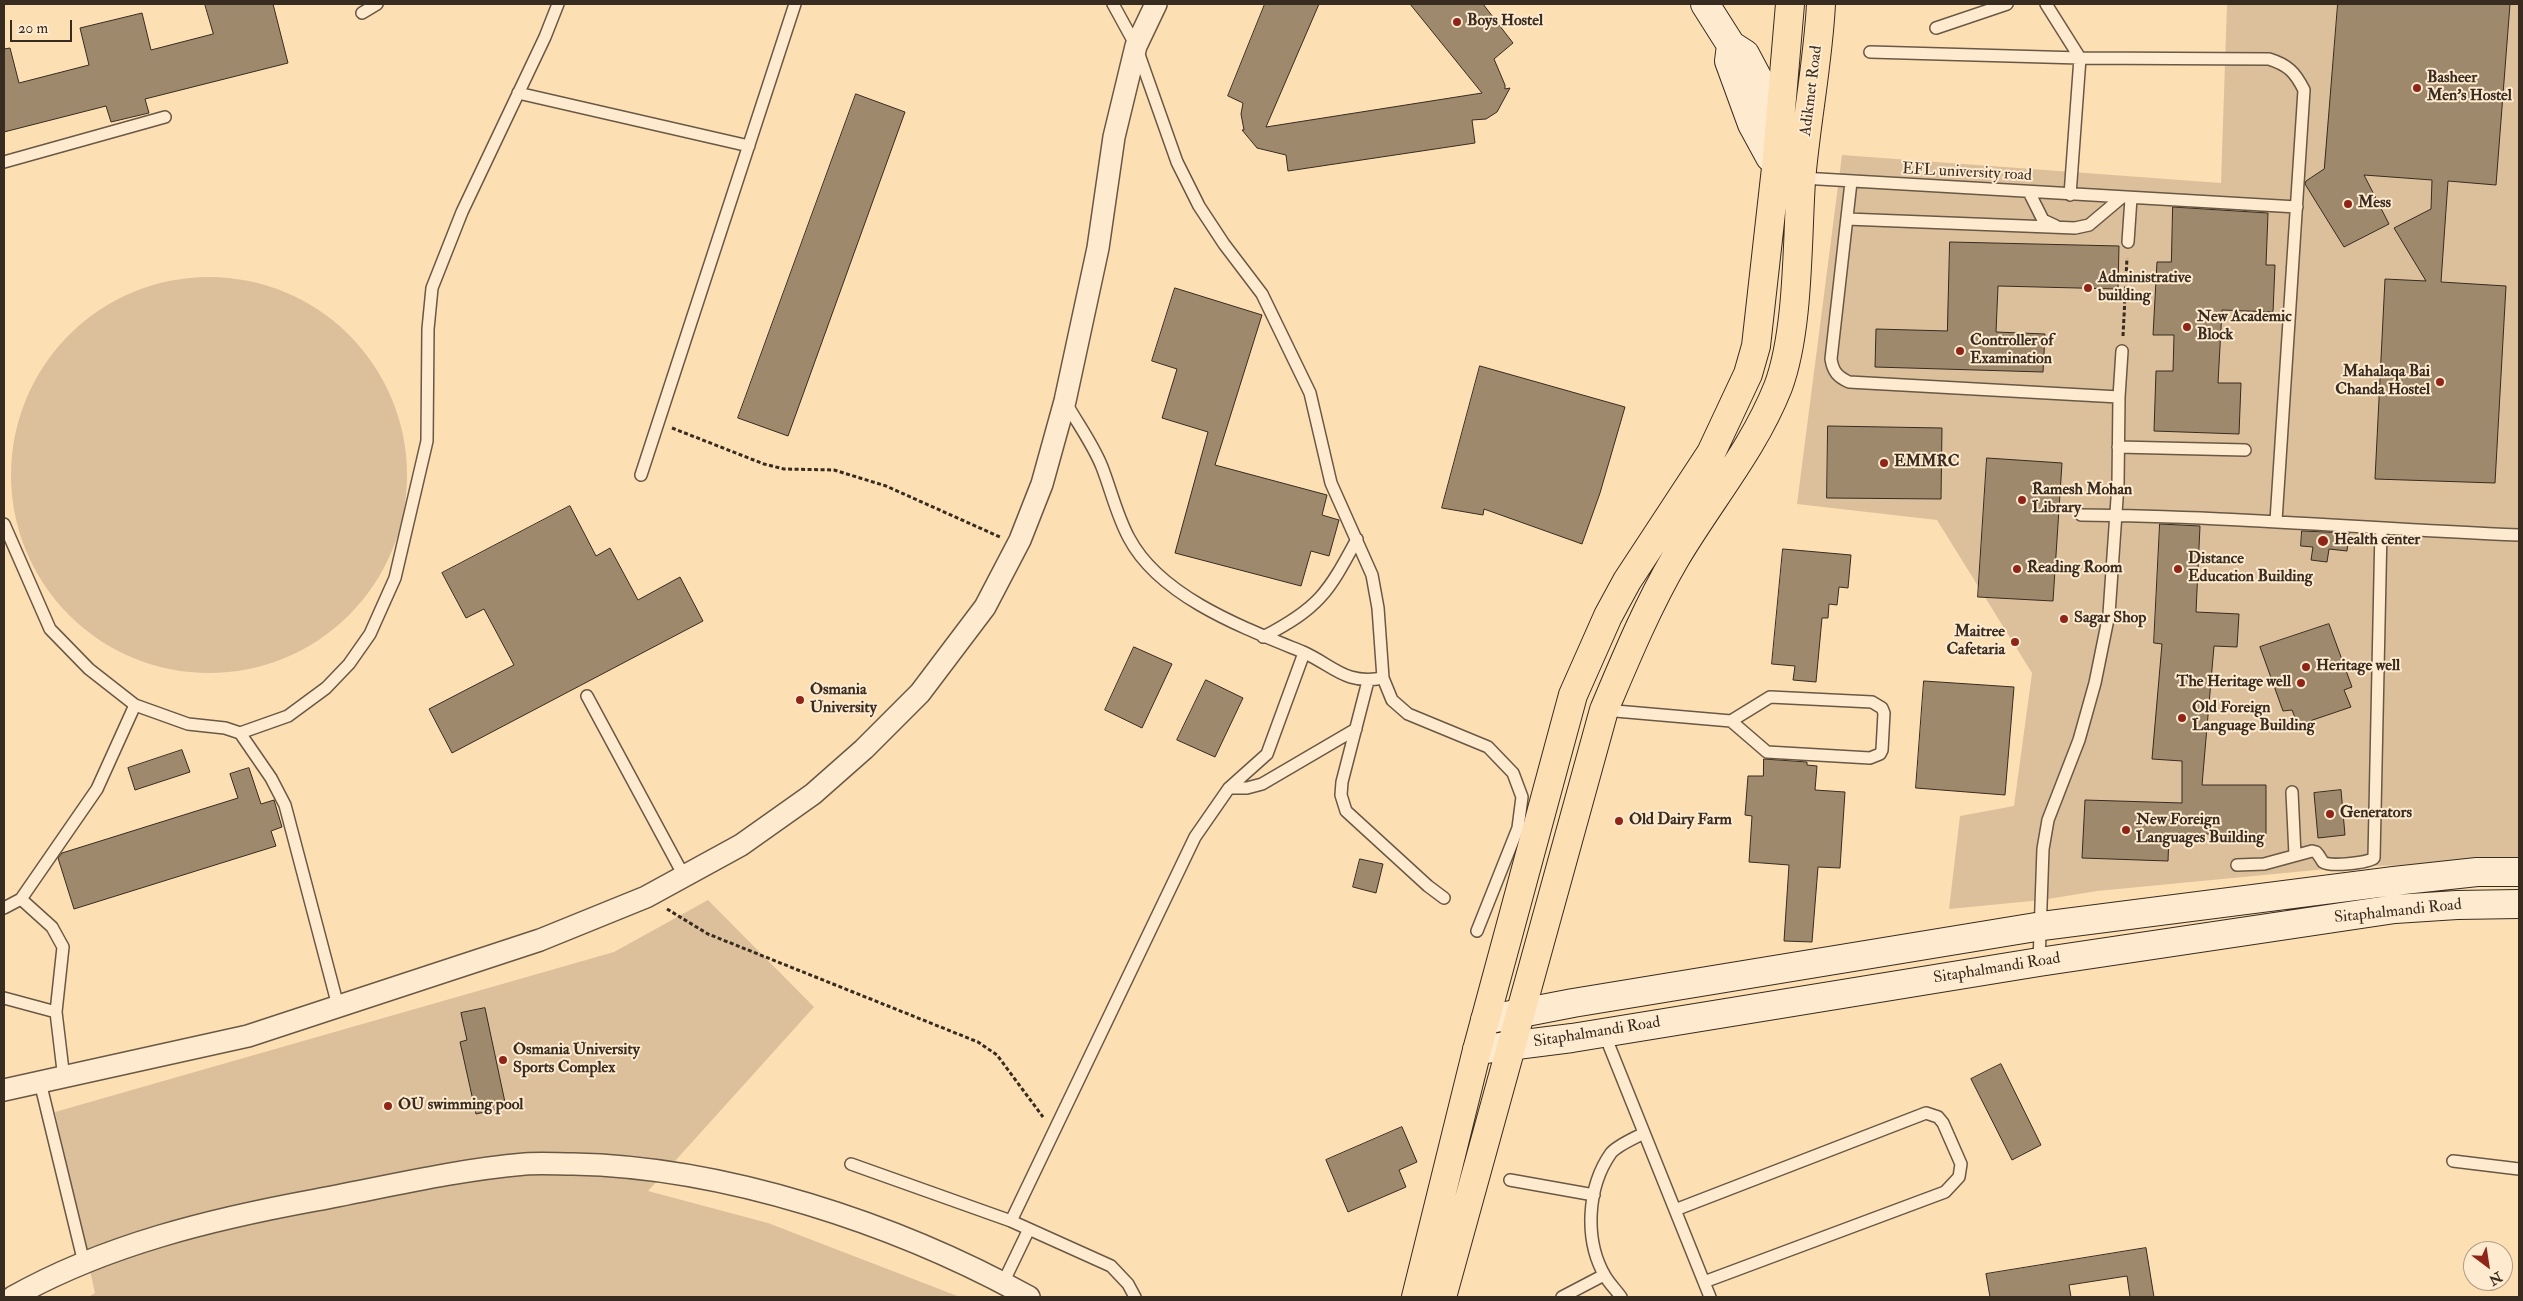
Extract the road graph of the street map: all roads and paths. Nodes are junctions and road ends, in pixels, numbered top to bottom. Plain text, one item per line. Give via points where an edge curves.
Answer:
1 (377, 4) edge
2 (558, 4) edge
3 (796, 4) edge
4 (1113, 4) edge
5 (1156, 4) edge
6 (1705, 4) edge
7 (1790, 4) edge
8 (1820, 4) edge
9 (2007, 4) edge
10 (2046, 4) edge
11 (362, 13) dead end
12 (1936, 28) dead end
13 (1136, 46) junction
14 (1870, 52) dead end
15 (2080, 58) junction
16 (518, 93) junction
17 (165, 117) dead end
18 (749, 146) junction
19 (4, 162) edge
20 (1776, 168) junction
21 (1802, 178) junction
22 (1851, 182) junction
23 (2029, 192) junction
24 (2070, 195) junction
25 (2126, 198) junction
26 (2297, 207) junction
27 (1847, 219) junction
28 (2057, 227) junction
29 (2128, 242) dead end
30 (2128, 255) dead end
31 (2122, 346) joint
32 (2119, 397) junction
33 (1065, 401) junction
34 (658, 422) junction
35 (2118, 447) junction
36 (2245, 450) dead end
37 (641, 475) dead end
38 (2081, 515) dead end
39 (2116, 515) junction
40 (2276, 521) junction
41 (4, 524) edge
42 (2380, 529) junction
43 (2519, 535) edge
44 (1357, 539) junction
45 (1017, 546) junction
46 (1263, 638) junction
47 (1304, 653) junction
48 (1382, 678) junction
49 (1368, 681) junction
50 (587, 696) dead end
51 (135, 705) junction
52 (1604, 710) junction
53 (1731, 721) junction
54 (1356, 729) junction
55 (240, 733) junction
56 (1229, 788) junction
57 (2292, 792) dead end
58 (2295, 855) junction
59 (2237, 865) dead end
60 (2519, 872) edge
61 (684, 876) junction
62 (646, 897) junction
63 (1444, 898) dead end
64 (21, 899) junction
65 (2519, 904) edge
66 (4, 908) edge
67 (2042, 926) junction
68 (1477, 932) dead end
69 (2039, 962) junction
70 (4, 998) edge
71 (338, 1006) junction
72 (56, 1012) junction
73 (1521, 1014) junction
74 (1485, 1020) junction
75 (1604, 1033) junction
76 (1512, 1046) junction
77 (1477, 1050) junction
78 (64, 1078) junction
79 (40, 1082) junction
80 (4, 1090) edge
81 (1054, 1131) junction
82 (1644, 1133) junction
83 (2454, 1161) dead end
84 (851, 1164) dead end
85 (2519, 1169) edge
86 (1510, 1180) dead end
87 (1594, 1195) junction
88 (1675, 1210) junction
89 (1011, 1221) junction
90 (1029, 1230) junction
91 (84, 1263) junction
92 (1604, 1275) junction
93 (1704, 1282) junction
94 (1003, 1283) junction
95 (13, 1297) edge
96 (1029, 1297) edge
97 (1135, 1297) edge
98 (1416, 1297) edge
99 (1442, 1297) edge
100 (1562, 1297) edge
101 (1621, 1297) edge
102 (1710, 1297) edge

1 - 11 lane
2 - 16 lane
3 - 18 lane
4 - 13 lane
5 - 13 street
6 - 20 main road via 1731,45 1729,60 1749,115
7 - 20 main road, Adikmet Road
8 - 21 main road, Adikmet Road via 1818,50
9 - 12 lane
10 - 15 lane
13 - 33 street via 1114,137 1098,248
13 - 44 lane via 1177,162 1199,206 1262,294 1310,393 1330,483
14 - 15 lane
15 - 24 lane
15 - 26 lane via 2269,59 2284,63 2296,73 2304,90
16 - 18 lane
16 - 55 lane via 462,212 432,288 428,330 427,441 395,578 370,634 349,664 326,688 288,716
17 - 19 lane
18 - 34 lane
20 - 21 main road
20 - 74 main road, Adikmet Road via 1756,346 1748,374 1711,454 1627,581 1573,695
21 - 22 lane, EFL university road
21 - 52 main road, Adikmet Road via 1790,338 1779,384 1756,436 1675,558 1638,630
22 - 23 lane, EFL university road
22 - 27 lane
23 - 24 lane, EFL university road
23 - 28 lane via 2044,220
24 - 25 lane, EFL university road
25 - 26 lane, EFL university road
25 - 28 lane via 2089,225
25 - 29 lane
26 - 40 lane
27 - 28 lane
27 - 32 lane via 1831,359 1832,368 1842,379 1849,382
30 - 31 path
31 - 32 lane
32 - 35 lane
33 - 45 street via 1042,484
33 - 46 lane via 1101,465 1128,538 1145,562 1196,602
34 - 37 lane
34 - 45 path via 764,464 784,469 834,470 886,486
35 - 36 lane
35 - 39 lane
38 - 39 lane
39 - 40 lane
39 - 67 lane via 2109,614 2095,683 2079,740 2048,820 2043,849
40 - 42 lane
41 - 51 lane via 50,629 89,670
42 - 43 lane
42 - 58 lane via 2376,854 2366,862 2330,864 2316,852
44 - 46 lane via 1334,582 1318,602 1297,620
44 - 48 lane via 1372,575
45 - 61 street via 985,607 920,693 864,749 813,794 741,845
46 - 47 lane
47 - 49 lane via 1347,676
47 - 56 lane via 1267,754
48 - 49 lane
48 - 68 lane via 1392,700 1408,714 1488,747 1513,773 1522,797 1518,828
49 - 54 lane
50 - 61 lane
51 - 55 lane via 188,724
51 - 64 lane via 97,788
52 - 53 lane
52 - 73 main road, Adikmet Road
53 - 53 lane via 1770,697 1872,702 1884,713 1882,750 1870,758 1767,752
54 - 56 lane via 1262,784
54 - 63 lane via 1342,782 1341,795 1346,812
55 - 71 lane via 271,778 284,805
56 - 81 lane via 1195,837
57 - 58 lane
58 - 59 lane via 2264,864
60 - 67 main road, Sitaphalmandi Road via 2477,872 2403,880
61 - 62 street
62 - 71 street via 540,940
62 - 81 path via 708,934 978,1042 997,1055
64 - 66 lane
64 - 72 lane via 52,926 63,947
65 - 69 main road, Sitaphalmandi Road via 2394,909
67 - 69 lane
67 - 73 main road, Sitaphalmandi Road
69 - 75 main road, Sitaphalmandi Road
70 - 72 lane
71 - 78 street via 248,1036
72 - 78 lane
73 - 74 main road, Sitaphalmandi Road
73 - 76 main road, Adikmet Road
74 - 77 main road, Adikmet Road
75 - 76 main road, Sitaphalmandi Road
75 - 82 lane
76 - 77 main road, Sitaphalmandi Road
76 - 99 main road, Adikmet Road
77 - 98 main road, Adikmet Road
78 - 79 street
79 - 80 street
79 - 91 lane
81 - 89 lane
82 - 87 lane via 1612,1152
82 - 88 lane
83 - 85 lane
84 - 89 lane
86 - 87 lane
87 - 92 lane via 1592,1243
88 - 93 lane
88 - 93 lane via 1926,1113 1938,1117 1943,1123 1961,1164 1959,1178 1945,1192
89 - 90 lane
90 - 94 lane
90 - 97 lane via 1111,1266
91 - 94 street via 150,1240 280,1207 437,1177 527,1164 609,1165 683,1173 795,1201 882,1230
91 - 95 street
92 - 100 lane
92 - 101 lane
93 - 102 lane
94 - 96 street

